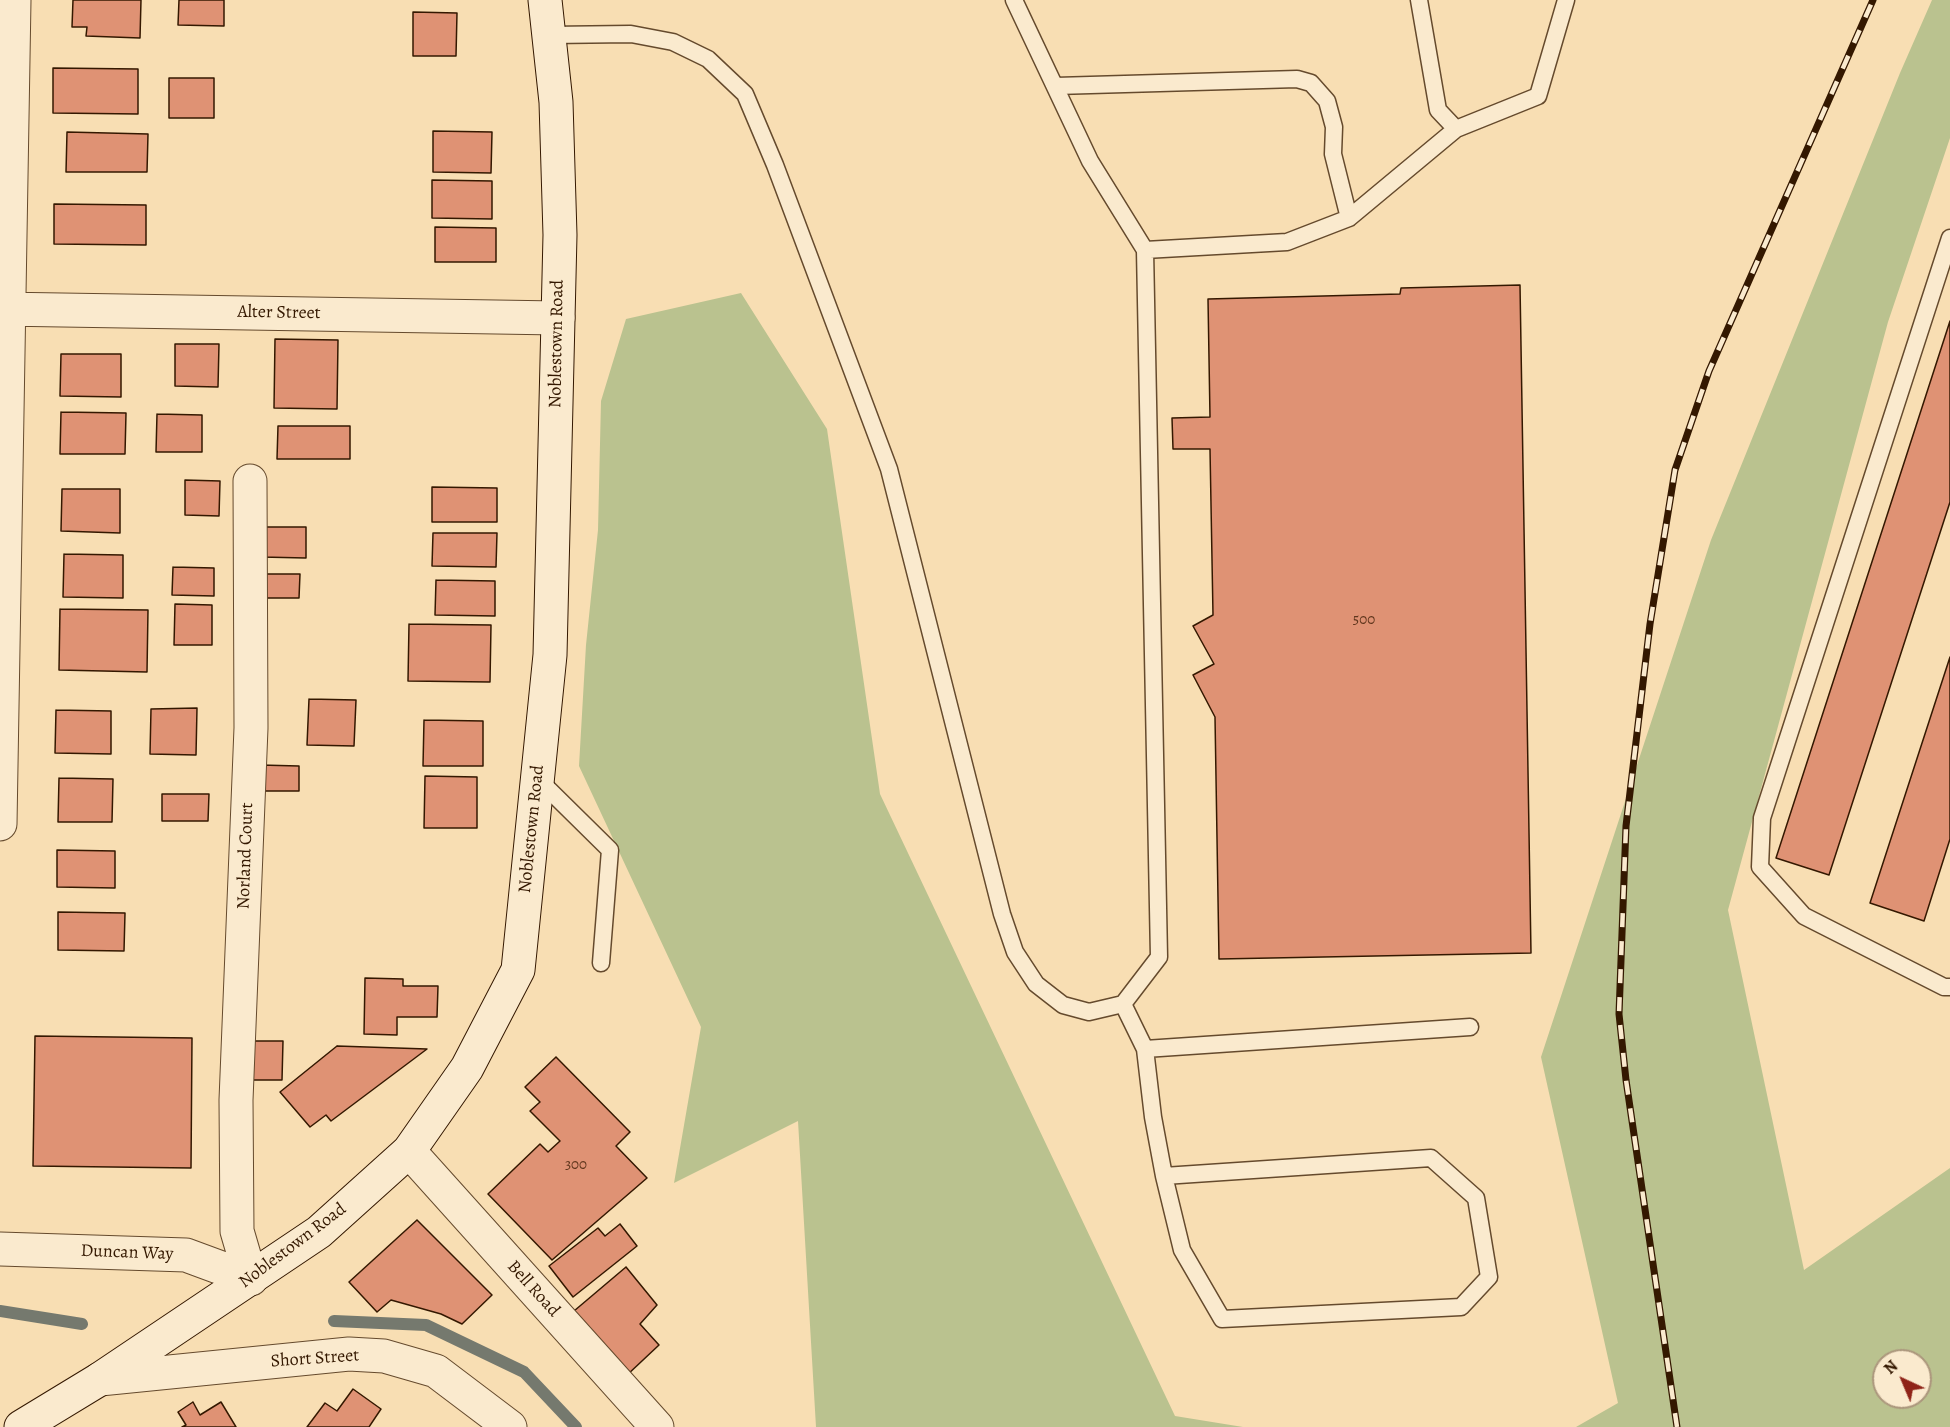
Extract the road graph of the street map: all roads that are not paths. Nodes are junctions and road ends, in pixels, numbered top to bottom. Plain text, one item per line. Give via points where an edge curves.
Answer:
1 (14, 0) edge
2 (545, 0) edge
3 (1014, 0) edge
4 (1419, 0) edge
5 (1566, 0) edge
6 (550, 35) junction
7 (1056, 86) junction
8 (1456, 129) junction
9 (1349, 218) junction
10 (1950, 238) edge
11 (1145, 250) junction
12 (5, 309) edge
13 (558, 318) junction
14 (250, 481) dead end
15 (537, 778) junction
16 (0, 824) edge
17 (601, 963) dead end
18 (1950, 987) edge
19 (1124, 1004) junction
20 (1470, 1027) dead end
21 (1145, 1049) junction
22 (409, 1151) junction
23 (1164, 1176) junction
24 (0, 1249) edge
25 (251, 1279) junction
26 (100, 1379) junction
27 (21, 1427) edge
28 (510, 1427) edge
29 (657, 1427) edge

1 - 12 street
2 - 6 street, Noblestown Road
3 - 7 lane
4 - 8 lane via 1438,110
5 - 8 lane via 1538,96
6 - 13 street, Noblestown Road via 559,172
6 - 19 lane via 631,34 673,42 708,60 745,94 776,165 890,469 1002,914 1015,952 1036,984 1063,1005 1089,1012
7 - 9 lane via 1297,79 1311,82 1327,101 1335,127 1333,154
7 - 11 lane via 1090,161
8 - 9 lane
9 - 11 lane via 1287,242
10 - 18 lane via 1762,818 1760,867 1804,916
11 - 19 lane via 1160,923 1159,957
12 - 13 street, Alter Street
12 - 16 street
13 - 15 street, Noblestown Road via 550,655
14 - 25 street, Norland Court via 251,728 236,1100 237,1231
15 - 17 lane via 610,850
15 - 22 street, Noblestown Road via 518,970 467,1068
19 - 21 lane
20 - 21 lane
21 - 23 lane
22 - 25 street, Noblestown Road via 319,1232
22 - 29 street, Bell Road
23 - 23 lane via 1182,1250 1222,1319 1461,1307 1489,1277 1476,1198 1431,1158
24 - 25 street, Duncan Way via 186,1255
25 - 26 street, Noblestown Road
26 - 27 street, Noblestown Road
26 - 28 street, Short Street via 349,1354 384,1356 436,1371

